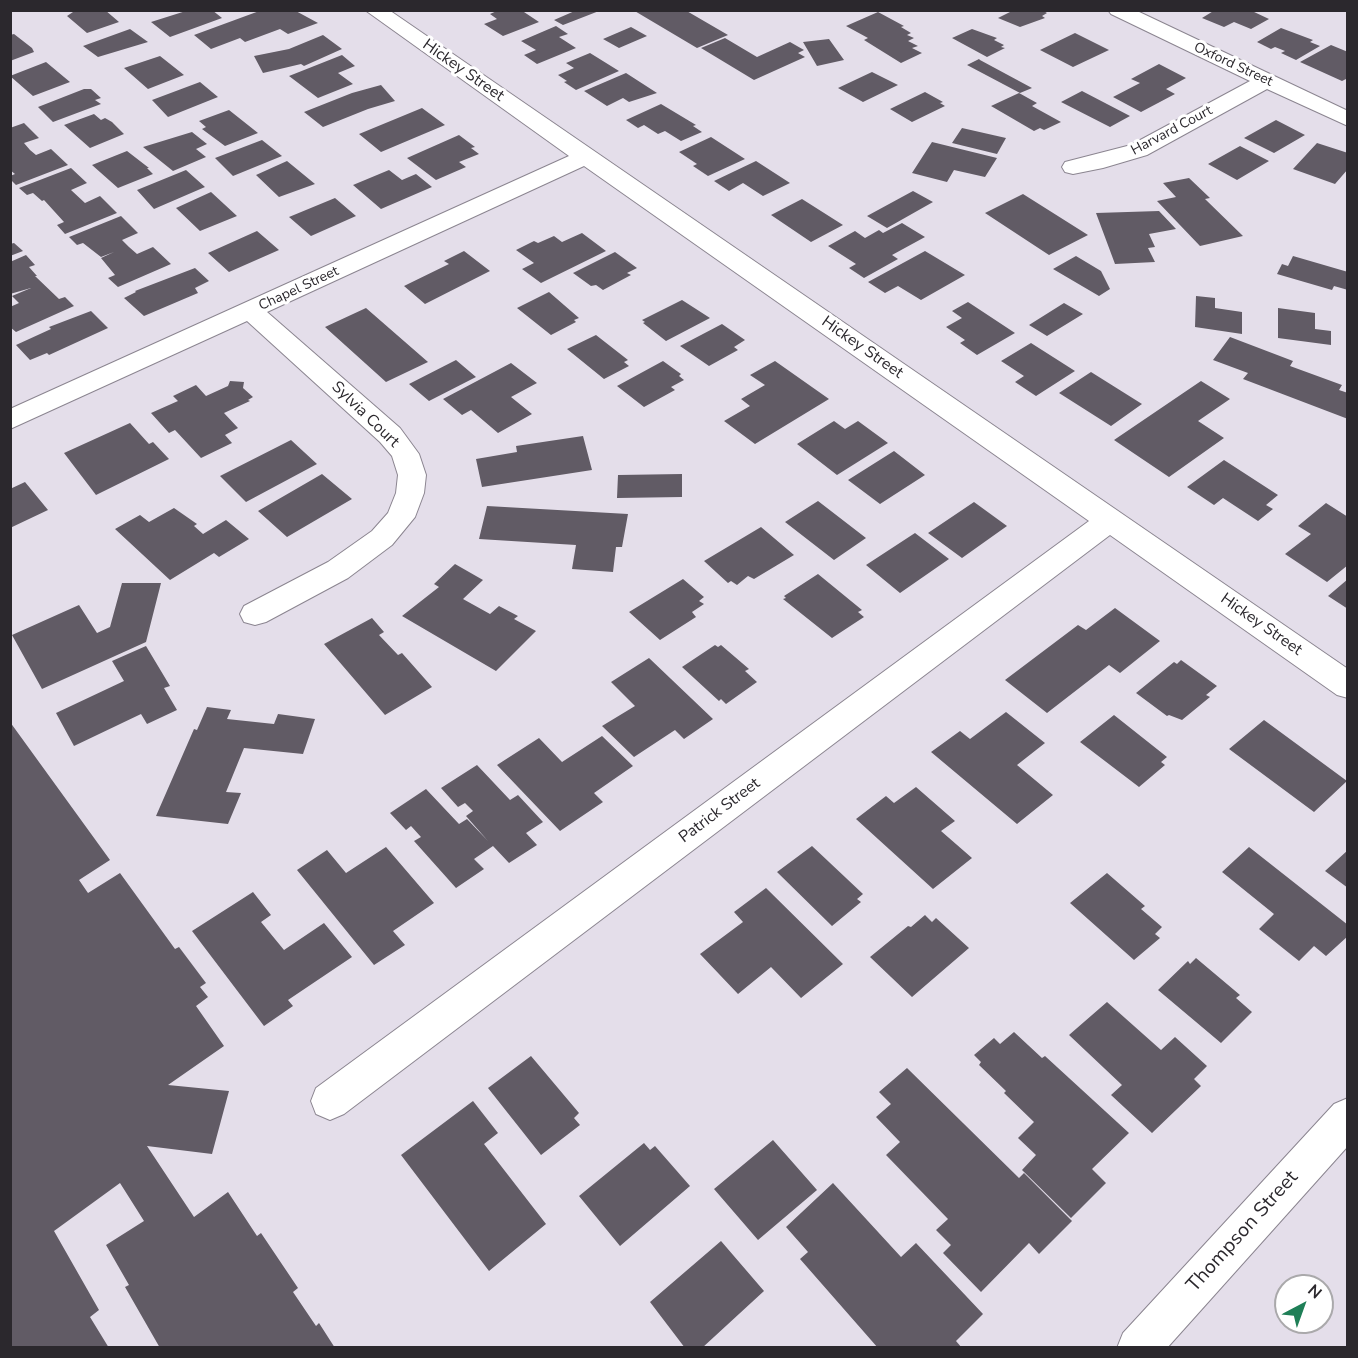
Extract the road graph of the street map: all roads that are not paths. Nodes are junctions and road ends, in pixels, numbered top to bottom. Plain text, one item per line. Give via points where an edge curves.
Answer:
1 (375, 10) edge
2 (1119, 10) edge
3 (1266, 81) junction
4 (1347, 120) edge
5 (586, 156) junction
6 (1073, 167) dead end
7 (251, 311) junction
8 (10, 420) edge
9 (1110, 520) junction
10 (255, 614) dead end
11 (1347, 686) edge
12 (330, 1101) dead end
13 (1347, 1117) edge
14 (1138, 1347) edge

1 - 5 street, Hickey Street
2 - 3 street, Oxford Street
3 - 4 street, Oxford Street
3 - 6 street, Harvard Court via 1139,150
5 - 7 street, Chapel Street
5 - 9 street, Hickey Street
7 - 8 street, Chapel Street
7 - 10 street, Sylvia Court via 390,435 405,454 412,475 401,517 382,538 338,570
9 - 11 street, Hickey Street
9 - 12 street, Patrick Street
13 - 14 street, Thompson Street

